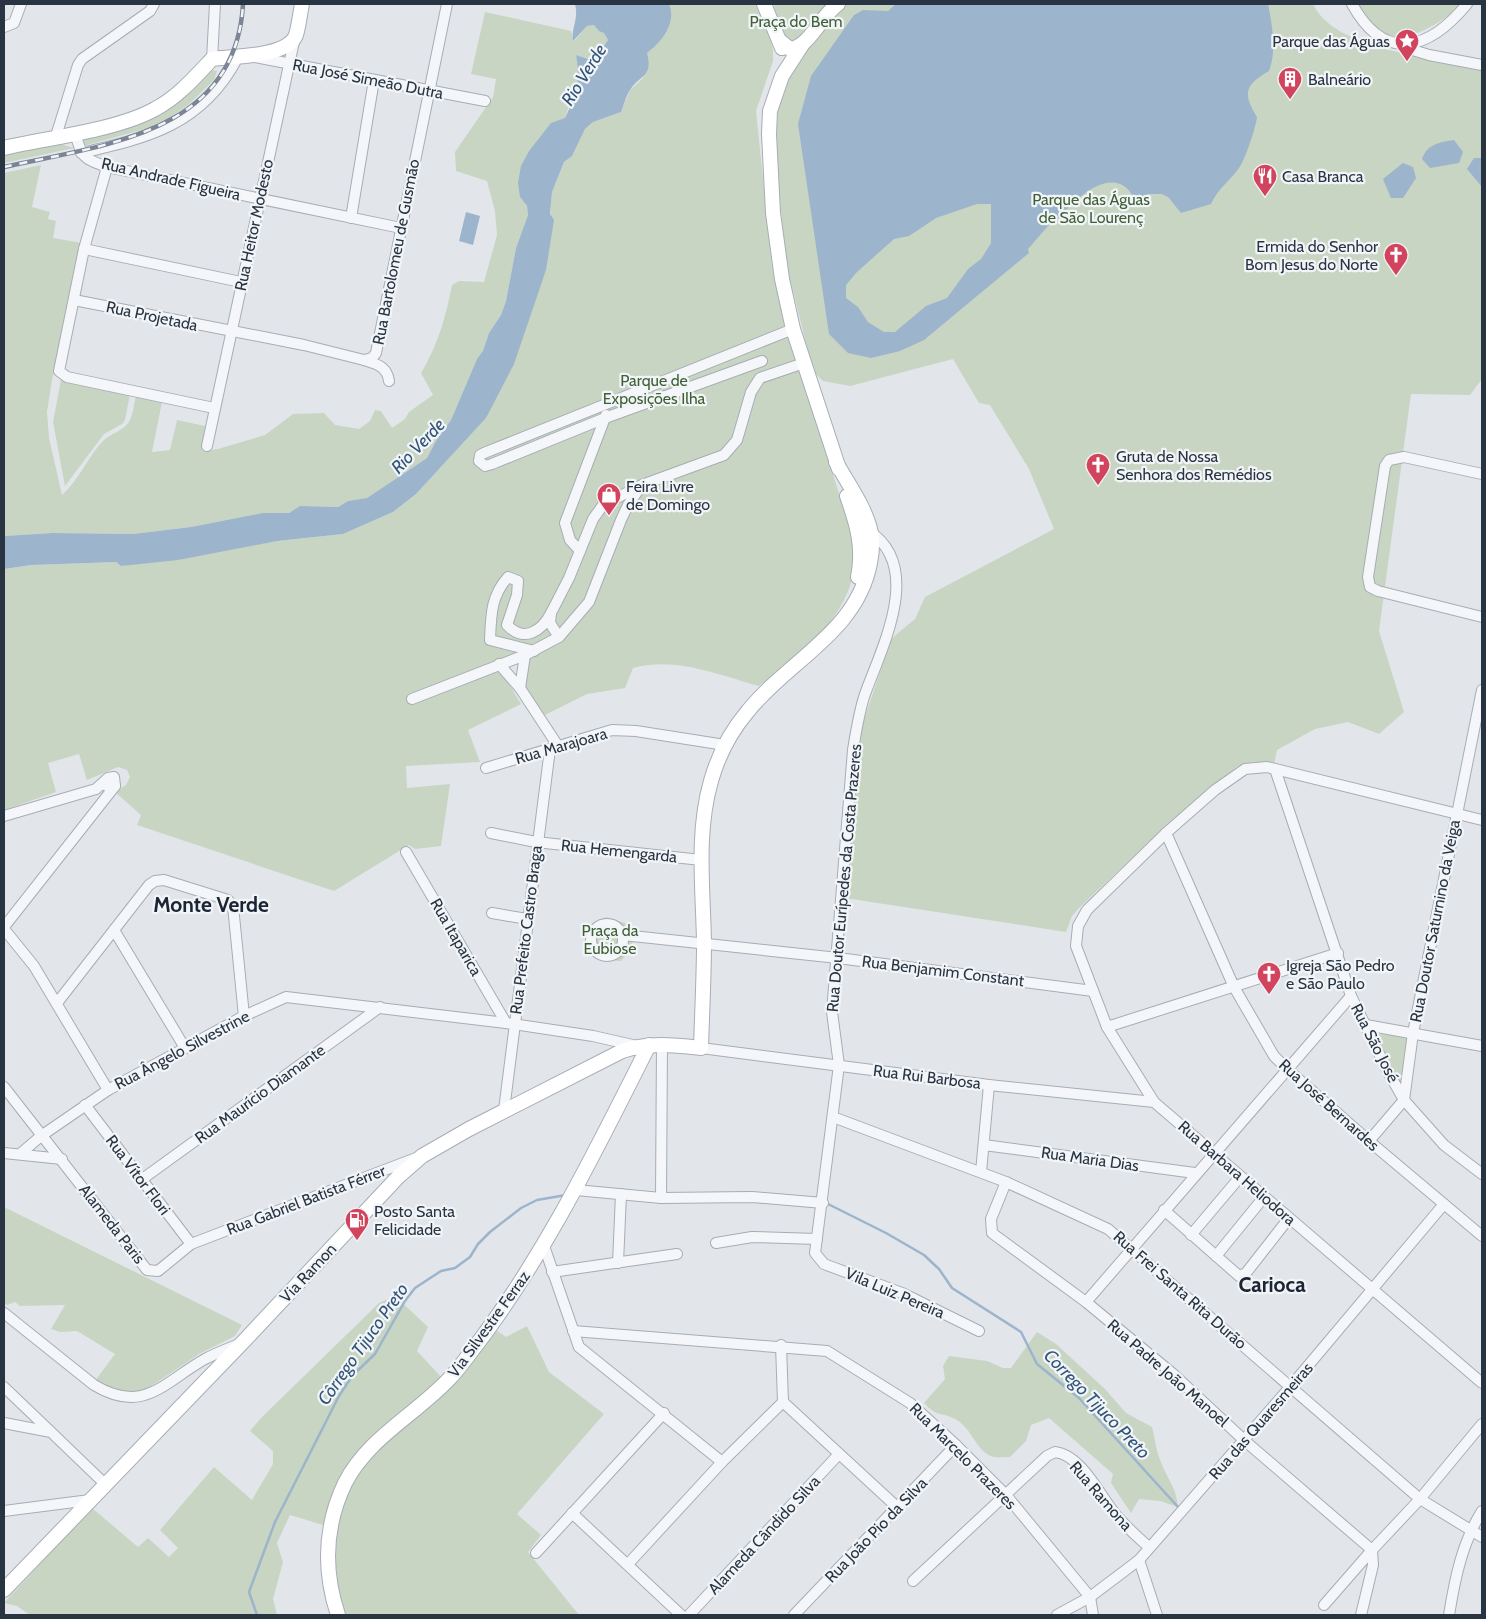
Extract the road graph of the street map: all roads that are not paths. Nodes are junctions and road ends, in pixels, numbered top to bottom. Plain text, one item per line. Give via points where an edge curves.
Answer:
1 (21, 4) edge
2 (154, 4) edge
3 (215, 4) edge
4 (302, 4) edge
5 (446, 4) edge
6 (1352, 4) edge
7 (1467, 4) edge
8 (833, 5) edge
9 (766, 6) edge
10 (4, 27) edge
11 (296, 36) junction
12 (780, 40) junction
13 (1392, 44) junction
14 (802, 45) junction
15 (251, 57) junction
16 (212, 59) junction
17 (237, 59) junction
18 (289, 64) junction
19 (1482, 65) edge
20 (782, 76) junction
21 (374, 80) junction
22 (428, 90) junction
23 (485, 101) dead end
24 (75, 133) junction
25 (56, 136) junction
26 (4, 148) edge
27 (81, 153) junction
28 (107, 167) junction
29 (260, 199) junction
30 (351, 218) junction
31 (401, 228) junction
32 (84, 250) junction
33 (241, 282) junction
34 (74, 300) junction
35 (793, 329) junction
36 (231, 332) junction
37 (364, 360) junction
38 (762, 361) dead end
39 (804, 363) junction
40 (389, 381) dead end
41 (608, 404) junction
42 (214, 408) junction
43 (605, 418) junction
44 (207, 446) dead end
45 (836, 462) junction
46 (1482, 474) edge
47 (642, 485) junction
48 (857, 524) junction
49 (871, 533) junction
50 (580, 551) junction
51 (551, 613) junction
52 (1482, 618) edge
53 (836, 626) junction
54 (559, 637) junction
55 (529, 653) junction
56 (499, 664) junction
57 (520, 688) junction
58 (1482, 690) edge
59 (412, 699) dead end
60 (725, 745) junction
61 (554, 747) junction
62 (486, 768) dead end
63 (1275, 769) junction
64 (1456, 814) junction
65 (4, 816) edge
66 (1482, 820) edge
67 (491, 833) dead end
68 (1166, 833) junction
69 (536, 842) junction
70 (406, 852) dead end
71 (701, 860) junction
72 (492, 913) dead end
73 (527, 919) junction
74 (4, 928) edge
75 (114, 930) junction
76 (623, 934) dead end
77 (704, 942) junction
78 (1338, 953) junction
79 (838, 958) junction
80 (1234, 987) junction
81 (1092, 991) junction
82 (1351, 996) junction
83 (57, 1003) junction
84 (380, 1007) junction
85 (244, 1016) junction
86 (511, 1024) junction
87 (1366, 1025) junction
88 (1107, 1027) junction
89 (1413, 1033) junction
90 (649, 1045) junction
91 (1482, 1046) edge
92 (185, 1048) junction
93 (701, 1048) junction
94 (838, 1065) junction
95 (1408, 1066) junction
96 (1287, 1069) junction
97 (1387, 1070) junction
98 (989, 1085) junction
99 (4, 1087) edge
100 (108, 1090) junction
101 (1404, 1100) junction
102 (1154, 1102) junction
103 (85, 1105) junction
104 (504, 1110) junction
105 (833, 1117) junction
106 (42, 1136) junction
107 (1369, 1141) junction
108 (984, 1145) junction
109 (4, 1152) edge
110 (20, 1154) junction
111 (1213, 1154) junction
112 (422, 1156) junction
113 (62, 1159) junction
114 (980, 1172) junction
115 (1195, 1173) junction
116 (1482, 1174) edge
117 (1240, 1177) junction
118 (141, 1180) junction
119 (1006, 1182) junction
120 (576, 1190) junction
121 (621, 1194) junction
122 (1264, 1197) junction
123 (661, 1198) junction
124 (822, 1204) junction
125 (1444, 1204) junction
126 (1164, 1210) junction
127 (1290, 1218) junction
128 (1191, 1234) junction
129 (1482, 1236) edge
130 (817, 1239) junction
131 (716, 1243) dead end
132 (191, 1244) junction
133 (544, 1246) junction
134 (1132, 1248) junction
135 (815, 1252) joint
136 (678, 1254) dead end
137 (1216, 1256) junction
138 (618, 1262) junction
139 (552, 1272) junction
140 (1372, 1289) junction
141 (1086, 1302) junction
142 (5, 1317) edge
143 (979, 1331) dead end
144 (574, 1332) junction
145 (243, 1342) junction
146 (781, 1345) junction
147 (1482, 1383) edge
148 (1291, 1386) junction
149 (4, 1387) edge
150 (783, 1402) junction
151 (664, 1413) junction
152 (4, 1423) edge
153 (1482, 1424) edge
154 (51, 1432) junction
155 (1245, 1440) junction
156 (956, 1445) junction
157 (839, 1454) junction
158 (722, 1462) junction
159 (105, 1484) junction
160 (1006, 1495) junction
161 (1420, 1499) junction
162 (90, 1500) junction
163 (898, 1508) junction
164 (1482, 1511) edge
165 (4, 1512) edge
166 (572, 1513) junction
167 (1470, 1530) junction
168 (1482, 1537) edge
169 (1149, 1547) junction
170 (1372, 1550) junction
171 (536, 1553) dead end
172 (1139, 1560) junction
173 (628, 1564) junction
174 (913, 1581) dead end
175 (8, 1586) edge
176 (1090, 1597) junction
177 (1324, 1605) dead end
178 (338, 1615) edge
179 (682, 1615) edge
180 (689, 1615) edge
181 (794, 1615) edge
182 (1057, 1615) edge
183 (1092, 1615) edge
184 (1157, 1615) edge
185 (1361, 1615) edge
186 (1449, 1615) edge

1 - 10 street via 14,23
2 - 25 street via 150,11 82,59
3 - 16 street
4 - 11 main road, Rua Heitor Modesto
5 - 22 street, Rua Bartolomeu de Gusmão
6 - 13 street via 1367,27
7 - 13 street via 1438,32 1418,42
8 - 14 main road
9 - 12 main road
11 - 15 main road, Rua José Simeão Dutra via 272,51
11 - 18 street, Rua Heitor Modesto
12 - 14 main road via 790,49
12 - 20 main road via 784,56
13 - 19 street
14 - 20 main road
15 - 17 main road, Rua José Simeão Dutra
15 - 18 street, Rua José Simeão Dutra
16 - 17 main road, Rua José Simeão Dutra
16 - 24 main road via 178,94 155,109 123,122
17 - 27 street via 221,85 187,117 153,135
18 - 21 street, Rua José Simeão Dutra
18 - 29 street, Rua Heitor Modesto
20 - 35 main road via 770,111 769,134 776,236
21 - 22 street, Rua José Simeão Dutra
21 - 30 street
22 - 23 street, Rua José Simeão Dutra
22 - 31 street, Rua Bartolomeu de Gusmão
24 - 25 main road
24 - 27 street, Rua Andrade Figueira
25 - 26 main road
27 - 28 street, Rua Andrade Figueira
28 - 29 street, Rua Andrade Figueira
28 - 32 street
29 - 30 street, Rua Andrade Figueira
29 - 33 street, Rua Heitor Modesto
30 - 31 street, Rua Andrade Figueira
31 - 37 street, Rua Bartolomeu de Gusmão via 376,353
32 - 33 street
32 - 34 street
33 - 36 street, Rua Heitor Modesto
34 - 36 street, Rua Projetada
34 - 42 street via 59,367 61,374
35 - 39 main road
35 - 41 street
36 - 37 street, Rua Bartolomeu de Gusmão
36 - 42 street, Rua Heitor Modesto
37 - 40 street via 380,365 388,374
38 - 43 street
39 - 45 main road
39 - 47 street via 760,378 751,392 737,440 724,455
41 - 43 street
41 - 43 street via 484,453 479,461 485,466 492,464
42 - 44 street, Rua Heitor Modesto
43 - 50 street via 565,523 570,540
45 - 48 main road
45 - 49 main road via 866,517
46 - 52 street via 1404,457 1389,460 1385,466 1368,577 1370,587 1378,591
47 - 50 street via 603,505 593,519
47 - 54 street via 628,505 589,602
48 - 49 street, Rua Doutor Eurípedes da Costa Prazeres
48 - 53 main road via 861,551 859,570 852,597
49 - 53 main road via 871,555 864,587 854,607
49 - 79 street, Rua Doutor Eurípedes da Costa Prazeres via 891,554 896,576 895,594 888,633 865,695 856,731 845,832
50 - 51 street
51 - 54 street via 550,623
51 - 55 street via 545,626 527,634 516,632 507,625 518,581 508,576 498,587 491,608 490,640
53 - 60 main road via 757,700
54 - 55 street
55 - 56 street
55 - 57 street
56 - 57 street
56 - 59 street
57 - 61 street
58 - 64 street, Rua Doutor Saturnino da Veiga
60 - 61 street, Rua Marajoara via 621,730
60 - 71 main road via 707,799
61 - 62 street, Rua Marajoara
61 - 69 street, Rua Prefeito Castro Braga
63 - 64 street
63 - 68 street via 1257,766 1234,775
63 - 78 street, Rua São José
64 - 66 street
64 - 89 street, Rua Doutor Saturnino da Veiga
65 - 74 street via 96,789 114,777 115,786
67 - 69 street, Rua Hemengarda
68 - 80 street, Rua José Bernardes
68 - 81 street, Rua Barbara Heliodora via 1087,910 1078,926 1075,942
69 - 71 street, Rua Hemengarda
69 - 73 street, Rua Prefeito Castro Braga
70 - 86 street, Rua Itaparica
71 - 77 main road
72 - 73 street
73 - 86 street, Rua Prefeito Castro Braga
74 - 83 street via 34,966
75 - 83 street
75 - 85 street via 155,881 164,880 228,900 234,910
75 - 92 street
76 - 77 street, Rua Benjamim Constant
77 - 79 street, Rua Benjamim Constant
77 - 93 main road
78 - 80 street
78 - 82 street, Rua São José
79 - 81 street, Rua Benjamim Constant
79 - 94 street, Rua Doutor Eurípedes da Costa Prazeres via 832,1012
80 - 88 street
80 - 96 street, Rua José Bernardes via 1262,1037
81 - 88 street, Rua Barbara Heliodora
82 - 87 street, Rua São José
82 - 96 street
83 - 100 street
84 - 85 street, Rua Ângelo Silvestrine via 292,997 280,999
84 - 86 street
84 - 118 street, Rua Maurício Diamante
85 - 92 street, Rua Ângelo Silvestrine
86 - 90 street
86 - 104 street, Rua Prefeito Castro Braga
87 - 89 street
87 - 97 street, Rua São José
88 - 102 street, Rua Barbara Heliodora
89 - 91 street
89 - 95 street, Rua Doutor Saturnino da Veiga
90 - 93 main road, Via Ramon
90 - 104 main road, Via Ramon via 602,1060
90 - 120 main road, Via Silvestre Ferraz
90 - 123 street
92 - 100 street, Rua Ângelo Silvestrine
93 - 94 street, Rua Rui Barbosa
94 - 98 street, Rua Rui Barbosa
94 - 105 street, Rua Doutor Eurípedes da Costa Prazeres
95 - 97 street via 1396,1073
95 - 101 street, Rua Doutor Saturnino da Veiga
96 - 107 street, Rua José Bernardes
96 - 111 street
97 - 101 street, Rua São José
98 - 102 street, Rua Rui Barbosa
98 - 108 street
99 - 106 street, Alameda Paris
100 - 103 street, Rua Ângelo Silvestrine
101 - 107 street
101 - 116 street, Rua São José via 1444,1145
102 - 111 street, Rua Barbara Heliodora
103 - 106 street, Rua Ângelo Silvestrine
103 - 118 street, Rua Vítor Flori
104 - 112 main road, Via Ramon
105 - 114 street, Rua Frei Santa Rita Durão
105 - 124 street, Rua Doutor Eurípedes da Costa Prazeres
106 - 110 street, Rua Ângelo Silvestrine
106 - 113 street, Alameda Paris
107 - 125 street, Rua José Bernardes
108 - 114 street
108 - 115 street, Rua Maria Dias
109 - 110 street
110 - 113 street
111 - 115 street
111 - 117 street, Rua Barbara Heliodora
112 - 132 street, Rua Gabriel Batista Férrer
112 - 145 main road, Via Ramon via 398,1176
113 - 132 street, Alameda Paris via 147,1270 158,1271
114 - 119 street, Rua Frei Santa Rita Durão
115 - 126 street
117 - 122 street, Rua Barbara Heliodora
117 - 128 street
118 - 132 street, Rua Vítor Flori
119 - 134 street, Rua Frei Santa Rita Durão via 1096,1222
119 - 141 street, Rua Padre João Manoel via 991,1219 992,1234
120 - 121 street
120 - 133 main road, Via Silvestre Ferraz
121 - 123 street
121 - 138 street
122 - 127 street, Rua Barbara Heliodora
122 - 137 street
123 - 124 street via 752,1197
124 - 130 street, Rua Doutor Eurípedes da Costa Prazeres
125 - 129 street, Rua José Bernardes
125 - 140 street, Rua das Quaresmeiras
126 - 128 street
126 - 134 street
127 - 137 street via 1246,1273 1235,1274
127 - 140 street, Rua Barbara Heliodora
128 - 137 street
130 - 131 street via 752,1237
130 - 135 street, Rua Doutor Eurípedes da Costa Prazeres
133 - 139 street
133 - 178 main road, Via Silvestre Ferraz via 449,1380 384,1434 346,1482 327,1541 328,1579
134 - 141 street
134 - 148 street, Rua Frei Santa Rita Durão
135 - 143 street, Vila Luiz Pereira via 824,1264 902,1293
136 - 138 street
138 - 139 street
139 - 144 street
140 - 147 street, Rua Barbara Heliodora
140 - 148 street, Rua das Quaresmeiras
141 - 155 street, Rua Padre João Manoel via 1172,1373
142 - 145 street via 94,1385 125,1398 141,1398 155,1392 205,1359
144 - 146 street, Rua Marcelo Prazeres
144 - 151 street via 583,1351
145 - 159 main road, Via Ramon
146 - 150 street
146 - 156 street, Rua Marcelo Prazeres via 819,1349 835,1355 910,1403
148 - 155 street, Rua das Quaresmeiras
148 - 161 street, Rua Frei Santa Rita Durão
149 - 154 street
150 - 157 street
150 - 158 street
151 - 158 street
151 - 166 street
152 - 154 street
153 - 161 street
154 - 159 street
155 - 169 street, Rua das Quaresmeiras
155 - 170 street, Rua Padre João Manoel
156 - 160 street, Rua Marcelo Prazeres
156 - 163 street, Rua João Pio da Silva
157 - 163 street
157 - 180 street, Alameda Cândido Silva
158 - 173 street
159 - 162 main road, Via Ramon
160 - 169 street, Rua Ramona via 1047,1456 1060,1453 1087,1474 1114,1512
160 - 174 street
160 - 176 street, Rua Marcelo Prazeres
161 - 167 street, Rua Frei Santa Rita Durão
161 - 170 street
162 - 165 street
162 - 175 main road, Via Ramon
163 - 181 street, Rua João Pio da Silva
164 - 167 street
166 - 171 street
166 - 173 street
167 - 168 street, Rua Frei Santa Rita Durão
167 - 186 street via 1460,1559
169 - 172 street, Rua das Quaresmeiras
170 - 177 street
170 - 185 street via 1373,1565
172 - 176 street, Rua das Quaresmeiras
172 - 184 street
173 - 179 street
176 - 182 street, Rua das Quaresmeiras
176 - 183 street

